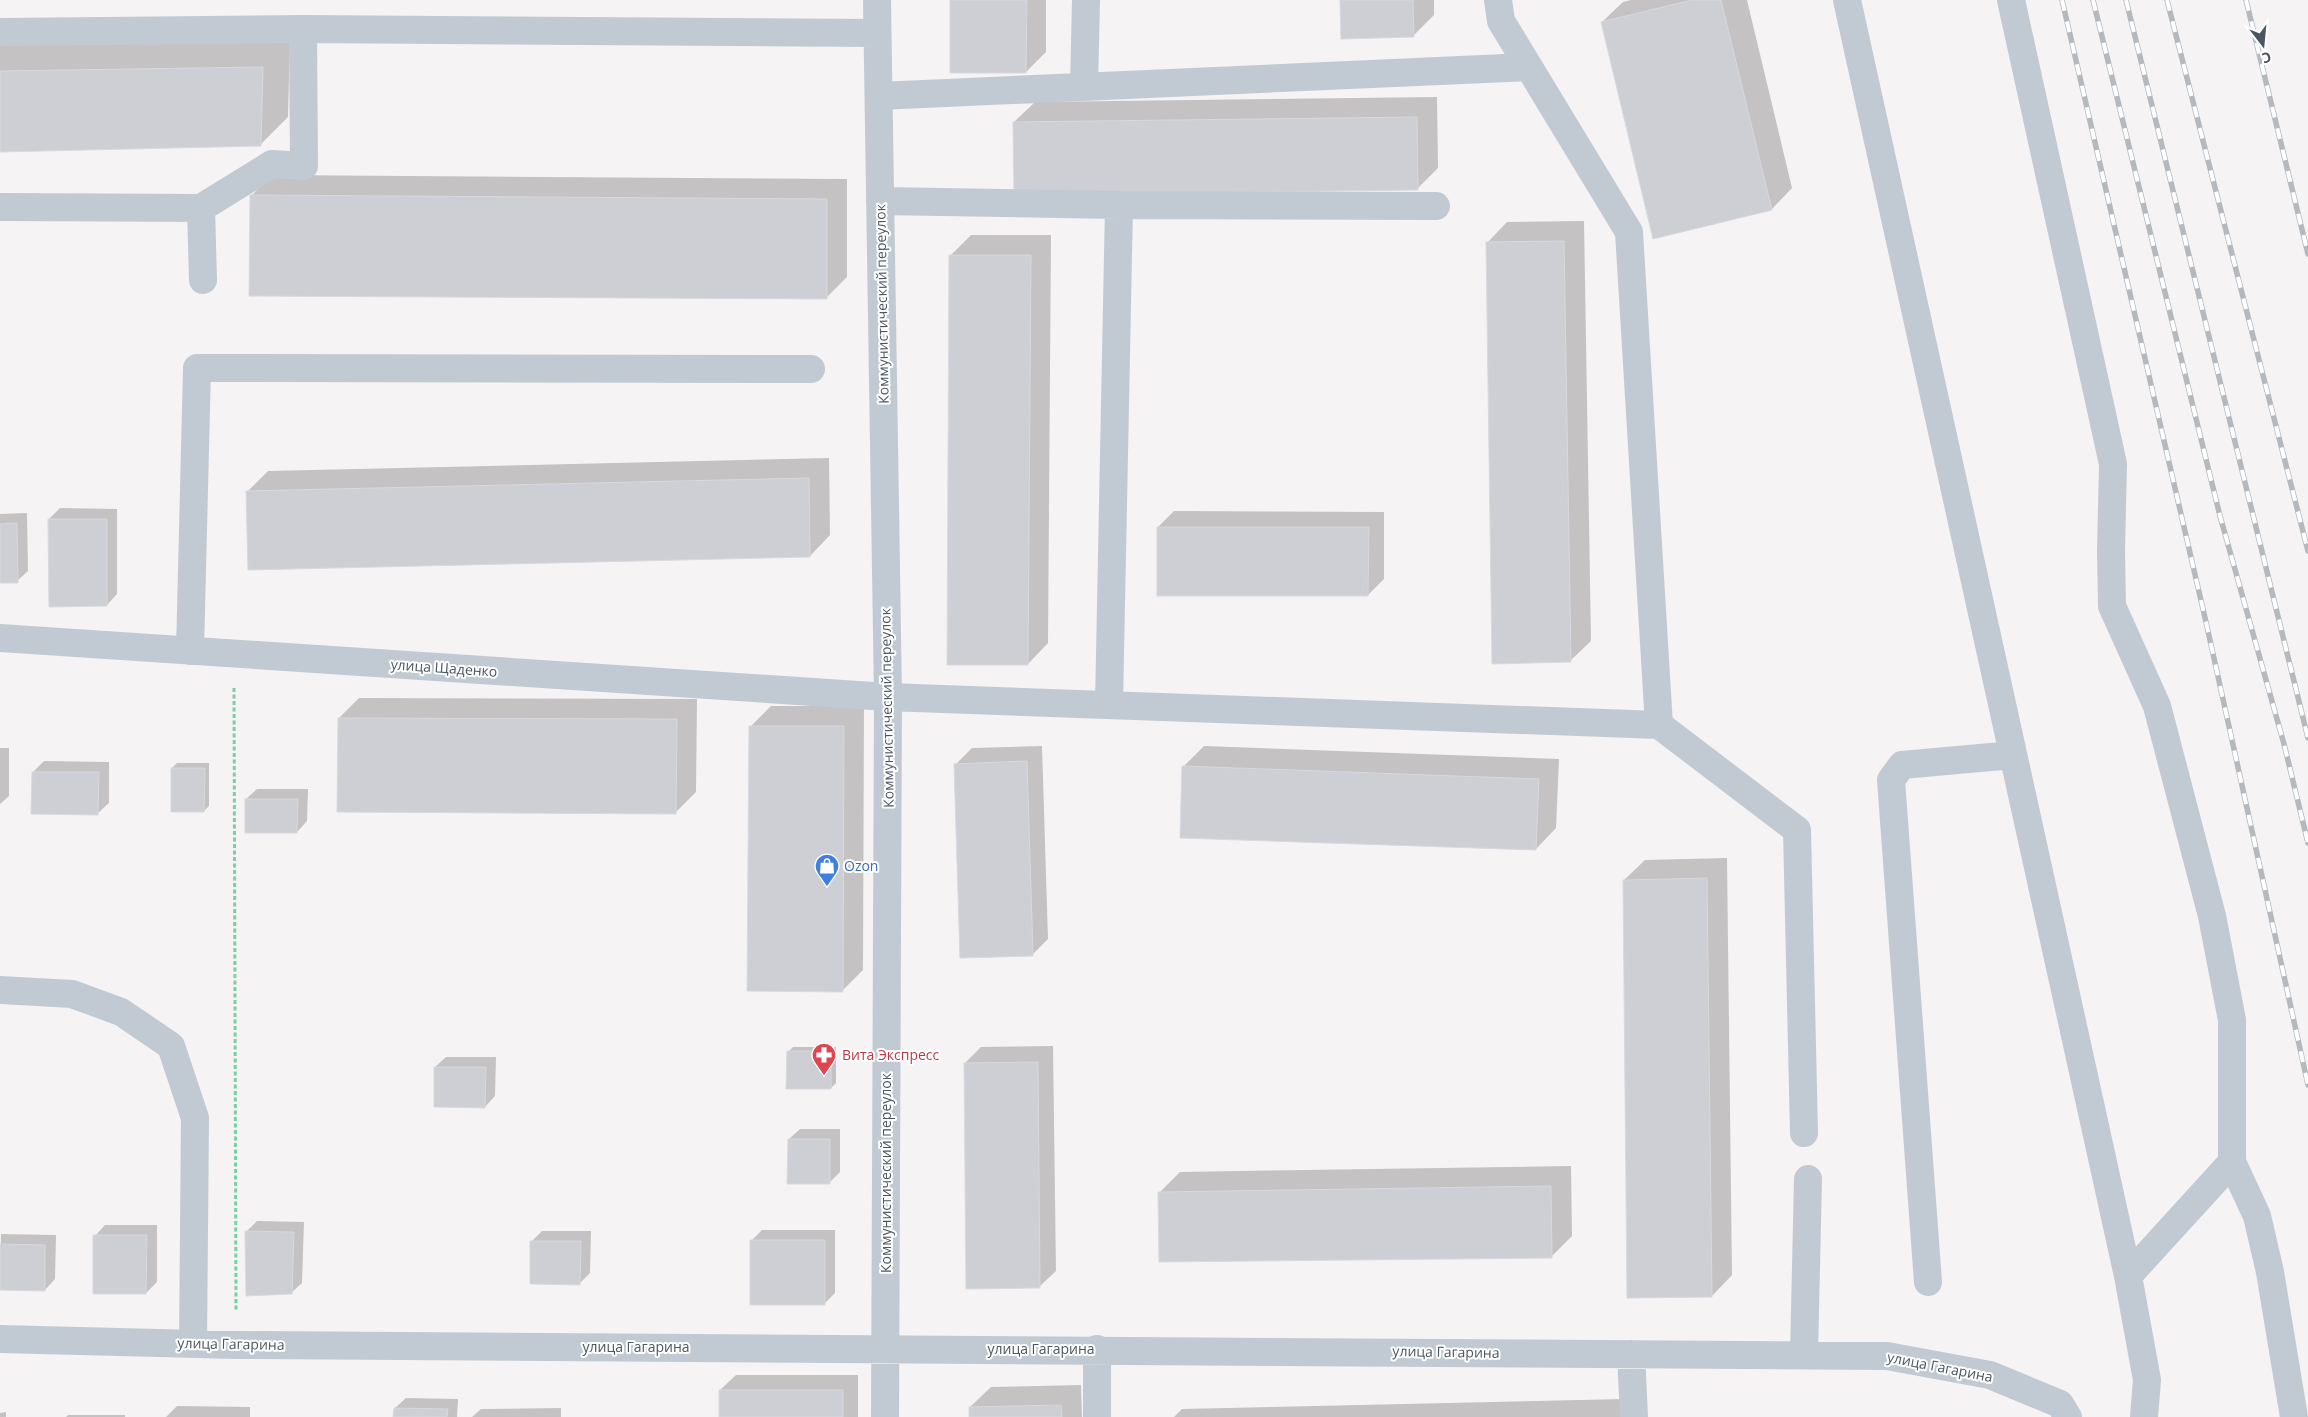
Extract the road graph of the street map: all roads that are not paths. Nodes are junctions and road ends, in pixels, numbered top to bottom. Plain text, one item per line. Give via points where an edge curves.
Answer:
1 (877, 0) edge
2 (1086, 0) edge
3 (1498, 0) edge
4 (1846, 0) edge
5 (2011, 0) edge
6 (303, 29) junction
7 (0, 32) edge
8 (877, 33) junction
9 (1529, 67) junction
10 (1084, 87) junction
11 (879, 96) junction
12 (880, 201) junction
13 (1119, 205) junction
14 (1436, 206) dead end
15 (0, 207) edge
16 (201, 208) junction
17 (203, 280) dead end
18 (811, 369) dead end
19 (0, 638) edge
20 (190, 651) junction
21 (888, 697) junction
22 (1109, 705) junction
23 (1659, 726) junction
24 (2013, 755) junction
25 (0, 990) edge
26 (1804, 1133) dead end
27 (2232, 1162) junction
28 (1808, 1179) dead end
29 (2128, 1276) junction
30 (1928, 1282) dead end
31 (0, 1338) edge
32 (193, 1344) junction
33 (885, 1348) junction
34 (1097, 1349) junction
35 (1631, 1354) junction
36 (1804, 1356) junction
37 (885, 1417) edge
38 (1097, 1417) edge
39 (1634, 1417) edge
40 (2068, 1417) edge
41 (2144, 1417) edge
42 (2294, 1417) edge

1 - 8 street, Коммунистический переулок
2 - 10 street
3 - 9 street via 1501,21
4 - 24 street
5 - 27 street via 2113,464 2112,606 2157,706 2216,935 2232,1020
6 - 7 street
6 - 8 street
6 - 16 street via 304,166 272,164
8 - 11 street, Коммунистический переулок
9 - 10 street
9 - 23 street via 1628,232
10 - 11 street
11 - 12 street, Коммунистический переулок
12 - 13 street
12 - 21 street, Коммунистический переулок
13 - 14 street
13 - 22 street
15 - 16 street
16 - 17 street
18 - 20 street via 197,368
19 - 20 street, улица Щаденко
20 - 21 street, улица Щаденко
21 - 22 street, улица Щаденко
21 - 33 street, Коммунистический переулок
22 - 23 street, улица Щаденко
23 - 26 street via 1797,830
24 - 29 street
24 - 30 street via 1902,765 1891,780
25 - 32 street via 72,994 121,1012 171,1046 196,1118
27 - 29 street
27 - 42 street via 2257,1216 2270,1272
28 - 36 street
29 - 41 street via 2147,1380
31 - 32 street, улица Гагарина
32 - 33 street, улица Гагарина
33 - 34 street, улица Гагарина
33 - 37 street, Коммунистический переулок
34 - 35 street, улица Гагарина
34 - 38 street
35 - 36 street, улица Гагарина
35 - 39 street
36 - 40 street, улица Гагарина via 1887,1356 1990,1375 2060,1404

